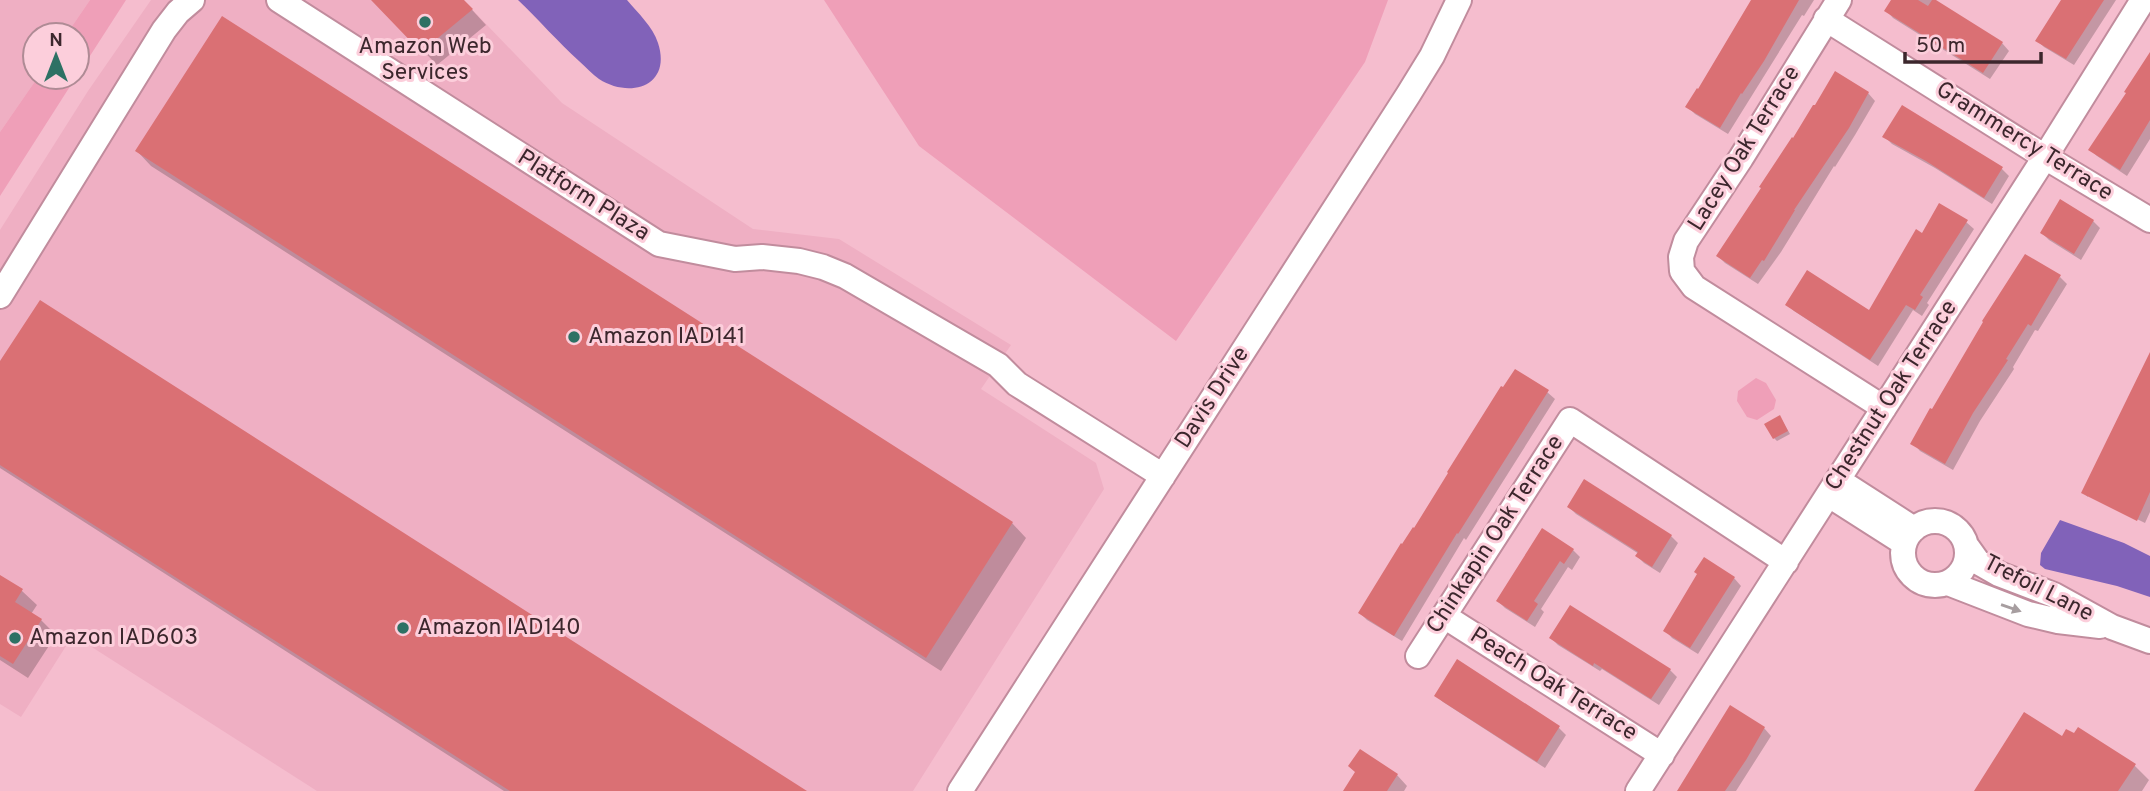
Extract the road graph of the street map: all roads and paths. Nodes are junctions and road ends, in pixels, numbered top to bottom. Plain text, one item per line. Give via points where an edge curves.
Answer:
1 (192, 0) edge
2 (279, 0) edge
3 (1459, 0) edge
4 (2143, 0) edge
5 (1833, 9) edge
6 (2045, 157) junction
7 (2150, 220) edge
8 (0, 296) edge
9 (1884, 408) junction
10 (1163, 476) junction
11 (1834, 488) junction
12 (1909, 536) junction
13 (1968, 548) junction
14 (1786, 562) junction
15 (1948, 583) junction
16 (1444, 616) junction
17 (2112, 627) junction
18 (2150, 641) edge
19 (1418, 656) dead end
20 (1662, 755) junction
21 (960, 791) edge
22 (1638, 791) edge

1 - 8 street via 164,30
2 - 10 street, Platform Plaza via 659,244 735,259 799,261 845,276 998,365 1017,384
3 - 10 street, Davis Drive via 1408,95
4 - 6 street, Chestnut Oak Terrace
5 - 6 street, Grammercy Terrace
5 - 9 street, Lacey Oak Terrace via 1686,241 1682,271 1693,287
6 - 7 street, Grammercy Terrace
6 - 9 street, Chestnut Oak Terrace
9 - 11 street, Chestnut Oak Terrace
10 - 21 street, Davis Drive
11 - 12 street
11 - 14 street, Chestnut Oak Terrace
12 - 13 street, Trefoil Lane via 1927,522 1938,520 1957,529
12 - 15 street, Trefoil Lane via 1903,554 1910,573 1928,584
13 - 15 street, Trefoil Lane via 1964,569
13 - 17 street, Trefoil Lane via 1978,562 1999,574 2054,595
14 - 16 street, Chinkapin Oak Terrace via 1570,420
14 - 20 street, Chestnut Oak Terrace
15 -> 17 street, Trefoil Lane via 2028,614
16 - 19 street, Chinkapin Oak Terrace
16 - 20 street, Peach Oak Terrace
17 - 18 street, Trefoil Lane
20 - 22 street, Chestnut Oak Terrace

